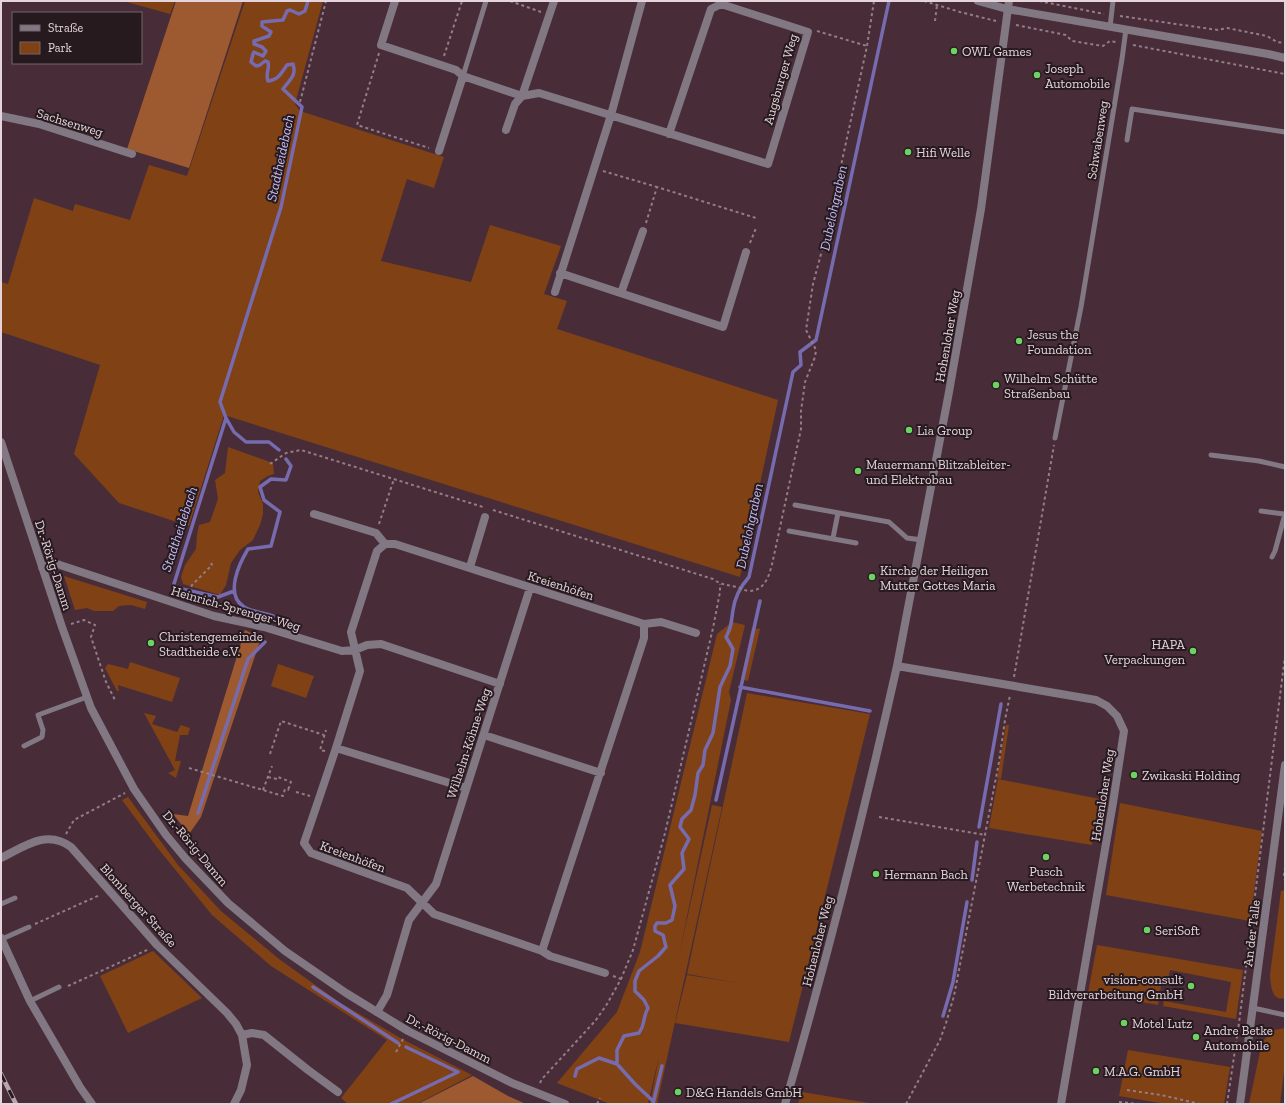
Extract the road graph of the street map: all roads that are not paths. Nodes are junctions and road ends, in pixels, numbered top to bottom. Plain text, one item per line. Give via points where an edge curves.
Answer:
1 (395, 1) edge
2 (486, 1) edge
3 (554, 1) edge
4 (642, 1) edge
5 (978, 1) edge
6 (1113, 1) edge
7 (1008, 5) edge
8 (1110, 27) junction
9 (1126, 29) junction
10 (1285, 58) edge
11 (463, 76) junction
12 (522, 96) junction
13 (611, 115) junction
14 (1, 116) edge
15 (506, 130) dead end
16 (1285, 132) edge
17 (669, 134) junction
18 (1127, 140) dead end
19 (440, 151) road end
20 (132, 154) dead end
21 (643, 231) road end
22 (746, 252) road end
23 (560, 273) junction
24 (555, 292) dead end
25 (621, 293) junction
26 (1055, 438) road end
27 (2, 445) edge
28 (1211, 455) dead end
29 (1285, 467) edge
30 (795, 505) dead end
31 (1261, 511) dead end
32 (838, 513) junction
33 (314, 514) dead end
34 (1285, 514) edge
35 (485, 517) dead end
36 (789, 531) dead end
37 (833, 538) junction
38 (922, 540) junction
39 (856, 543) dead end
40 (385, 544) junction
41 (1272, 557) dead end
42 (42, 566) junction
43 (470, 567) junction
44 (530, 588) junction
45 (644, 624) junction
46 (696, 633) dead end
47 (355, 650) junction
48 (897, 666) junction
49 (500, 684) junction
50 (87, 697) junction
51 (484, 734) junction
52 (24, 746) dead end
53 (335, 751) junction
54 (1285, 765) edge
55 (600, 773) junction
56 (466, 788) junction
57 (1, 858) edge
58 (15, 898) dead end
59 (422, 902) junction
60 (1, 904) edge
61 (29, 927) road end
62 (1, 938) edge
63 (542, 951) junction
64 (605, 973) dead end
65 (59, 987) road end
66 (30, 1001) junction
67 (1253, 1008) junction
68 (377, 1012) junction
69 (1285, 1015) edge
70 (242, 1035) junction
71 (338, 1092) dead end
72 (92, 1104) edge
73 (234, 1104) edge
74 (565, 1104) edge
75 (785, 1104) edge
76 (1061, 1104) edge
77 (1240, 1104) edge

1 - 11 street, Augsburger Weg via 381,45 441,64
2 - 11 lane
3 - 12 street
4 - 13 street
5 - 7 street
6 - 8 lane
7 - 8 street
7 - 38 street, Hohenloher Weg via 981,209
8 - 9 street
9 - 10 street
9 - 26 lane, Schwabenweg via 1081,307
11 - 12 street, Augsburger Weg
11 - 19 street
12 - 13 street, Augsburger Weg via 539,93
12 - 15 street via 515,104
13 - 17 street, Augsburger Weg
13 - 23 street
14 - 20 street, Sachsenweg via 39,124
16 - 18 lane via 1132,110
17 - 17 street, Augsburger Weg via 768,164 808,32 720,4 711,9
21 - 25 street
22 - 25 street via 724,327
23 - 24 street
23 - 25 street
27 - 42 street, Dr.-Rörig-Damm
28 - 29 lane
30 - 32 lane
31 - 34 lane
32 - 37 lane
32 - 38 lane via 889,522 907,538
33 - 40 street via 376,533
34 - 41 lane
35 - 43 street
36 - 37 lane
37 - 39 lane
38 - 48 street, Hohenloher Weg
40 - 43 street, Kreienhöfen via 395,544
40 - 47 street, Kreienhöfen via 377,550 351,632
42 - 47 street, Heinrich-Sprenger-Weg via 57,564 214,616 264,627 342,651
42 - 50 street, Dr.-Rörig-Damm
43 - 44 street, Kreienhöfen
44 - 45 street, Kreienhöfen
44 - 49 street, Wilhelm-Köhne-Weg
45 - 46 street, Kreienhöfen via 661,622
45 - 55 street via 644,638
47 - 49 street via 366,645 381,644
47 - 53 street, Kreienhöfen via 360,671
48 - 75 street, Hohenloher Weg via 875,762
48 - 76 street, Hohenloher Weg via 1096,700 1117,716 1124,731
49 - 51 street, Wilhelm-Köhne-Weg
50 - 52 lane via 38,715 43,730 42,737
50 - 68 street, Dr.-Rörig-Damm via 134,789 166,835 191,864 228,904 285,951
51 - 55 street
51 - 56 street, Wilhelm-Köhne-Weg
53 - 56 street
53 - 59 street, Kreienhöfen via 304,843 311,853 407,888
54 - 67 street, An der Talle
55 - 63 street
56 - 59 street, Wilhelm-Köhne-Weg via 436,884
57 - 70 street, Blomberger Straße via 40,839 63,840 72,847 157,945 227,1013
58 - 60 lane
59 - 63 street, Kreienhöfen via 434,914
59 - 68 street via 409,920 387,995
61 - 62 lane
62 - 66 street
63 - 64 street, Kreienhöfen via 550,956
65 - 66 lane
66 - 72 street
67 - 69 lane
67 - 77 street, An der Talle
68 - 74 street, Dr.-Rörig-Damm via 408,1031 512,1084
70 - 71 street via 264,1035
70 - 73 street, Blomberger Straße via 247,1065 241,1090

